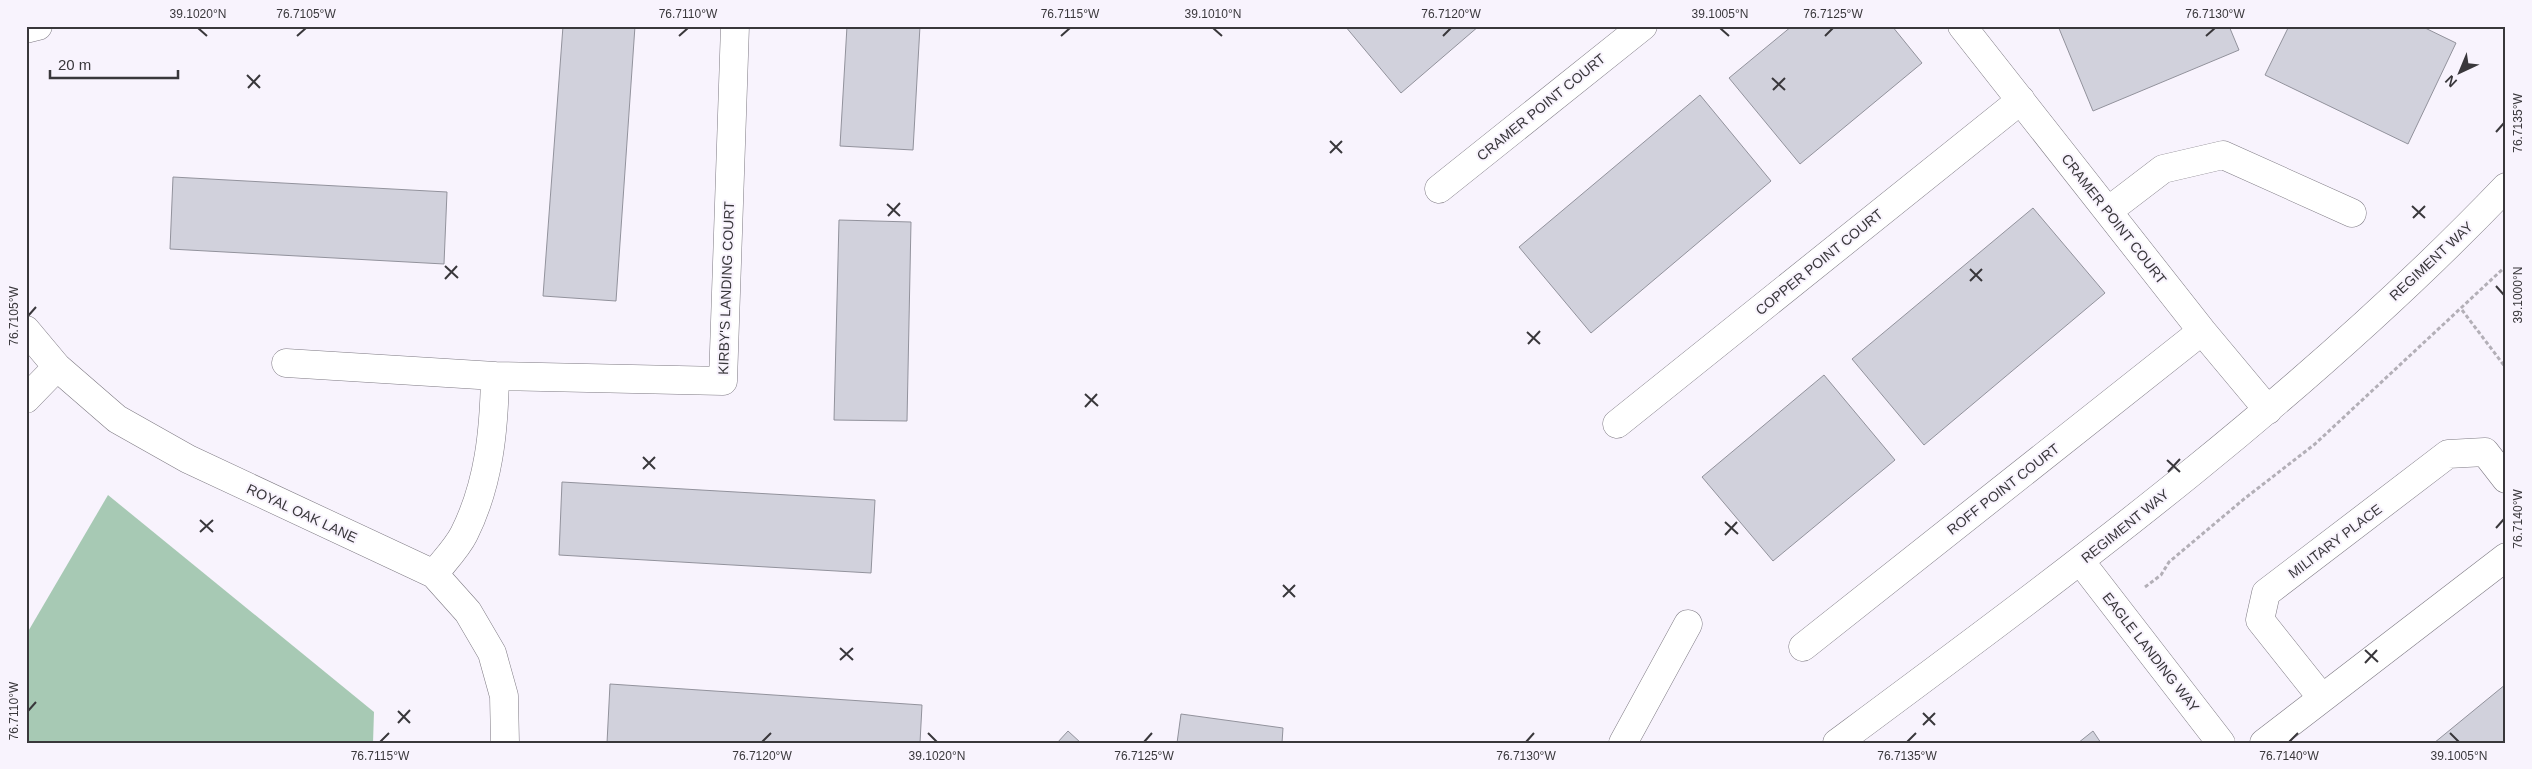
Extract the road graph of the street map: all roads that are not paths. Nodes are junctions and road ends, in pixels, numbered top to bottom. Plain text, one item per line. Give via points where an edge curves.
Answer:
1 (38, 26) edge
2 (735, 26) edge
3 (1644, 26) edge
4 (1962, 26) edge
5 (26, 29) edge
6 (2020, 100) junction
7 (2506, 187) edge
8 (1439, 189) dead end
9 (2108, 212) junction
10 (2352, 213) dead end
11 (26, 330) edge
12 (2202, 331) junction
13 (286, 363) dead end
14 (57, 367) junction
15 (495, 376) junction
16 (26, 399) edge
17 (2268, 410) junction
18 (1617, 424) dead end
19 (2506, 479) edge
20 (2506, 557) edge
21 (2081, 562) junction
22 (434, 574) junction
23 (1688, 624) dead end
24 (1803, 647) dead end
25 (2322, 698) junction
26 (505, 743) edge
27 (1623, 743) edge
28 (1837, 743) edge
29 (2221, 743) edge
30 (2264, 743) edge

1 - 5 street
2 - 15 street, KIRBY'S LANDING COURT via 722,381
3 - 8 street, CRAMER POINT COURT
4 - 6 street, CRAMER POINT COURT
6 - 9 street, CRAMER POINT COURT
6 - 18 street, COPPER POINT COURT
7 - 17 street, REGIMENT WAY via 2450,246
9 - 10 street via 2163,169 2222,155
9 - 12 street, CRAMER POINT COURT
11 - 14 street, ROYAL OAK LANE
12 - 17 street, CRAMER POINT COURT
12 - 24 street, ROFF POINT COURT
13 - 15 street, KIRBY'S LANDING COURT
14 - 16 street
14 - 22 street, ROYAL OAK LANE via 117,419 188,459
15 - 22 street via 494,421 485,478 464,535
17 - 21 street, REGIMENT WAY
19 - 25 street, MILITARY PLACE via 2485,452 2448,454 2266,593 2260,620
20 - 25 street
21 - 28 street, REGIMENT WAY
21 - 29 street, EAGLE LANDING WAY
22 - 26 street, ROYAL OAK LANE via 468,612 492,654 504,696
23 - 27 street
25 - 30 street

